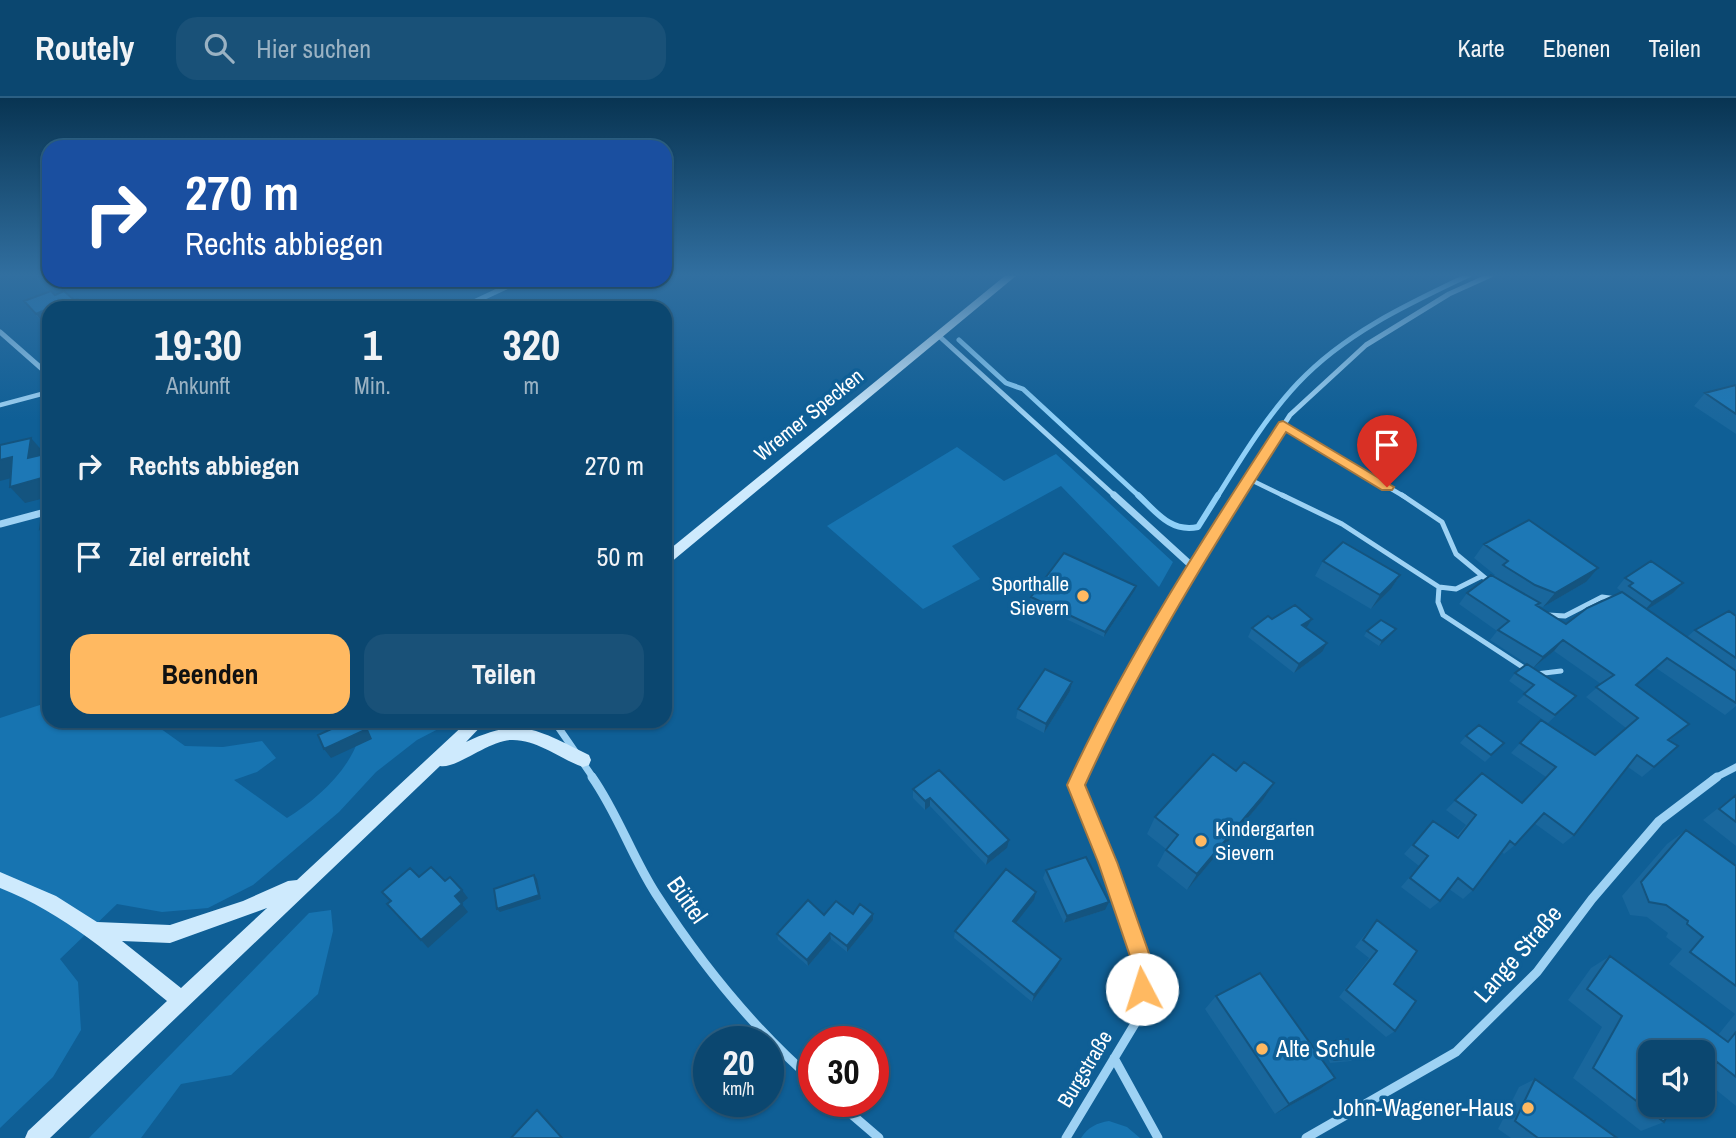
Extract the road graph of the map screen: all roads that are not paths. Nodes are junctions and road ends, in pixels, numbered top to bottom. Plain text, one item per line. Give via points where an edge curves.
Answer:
1 (954, 324) edge
2 (1401, 324) edge
3 (0, 332) edge
4 (939, 336) junction
5 (42, 369) edge
6 (42, 394) edge
7 (0, 405) edge
8 (1283, 425) junction
9 (1249, 479) junction
10 (42, 513) edge
11 (0, 524) edge
12 (672, 554) edge
13 (1193, 567) junction
14 (1482, 576) junction
15 (1439, 587) junction
16 (1502, 590) edge
17 (1626, 604) edge
18 (1536, 610) edge
19 (1560, 671) dead end
20 (471, 728) edge
21 (559, 728) edge
22 (583, 760) junction
23 (1736, 767) edge
24 (427, 769) junction
25 (0, 880) edge
26 (307, 881) junction
27 (94, 931) junction
28 (180, 1000) junction
29 (1114, 1058) junction
30 (798, 1068) edge
31 (855, 1117) edge
32 (36, 1138) edge
33 (879, 1138) edge
34 (1066, 1138) edge
35 (1158, 1138) edge
36 (1306, 1138) edge

1 - 4 street, Wremer Specken
2 - 8 street, Burgstraße via 1366,345
3 - 5 street
4 - 12 street, Wremer Specken
4 - 13 street
6 - 7 lane
8 - 9 street, Burgstraße
8 - 14 lane via 1429,511 1442,522 1456,554
9 - 13 street, Burgstraße
9 - 15 lane via 1342,524
10 - 11 street
13 - 29 street, Burgstraße via 1101,729 1076,785 1143,965 1142,1012
14 - 15 lane via 1462,587
14 - 16 lane
15 - 19 lane via 1437,602 1443,615 1457,626 1534,674
17 - 18 lane via 1602,597 1565,616
20 - 24 street
21 - 22 street, Büttel
22 - 24 street via 529,733 511,731 489,737
22 - 30 street, Büttel via 663,904 718,980
23 - 36 street, Lange Straße via 1711,780 1658,821 1537,972 1456,1052
24 - 26 street
25 - 27 street via 19,886
26 - 27 street via 246,909 170,934
26 - 28 street
27 - 28 street
28 - 32 street
29 - 34 street, Burgstraße
29 - 35 street
31 - 33 street

